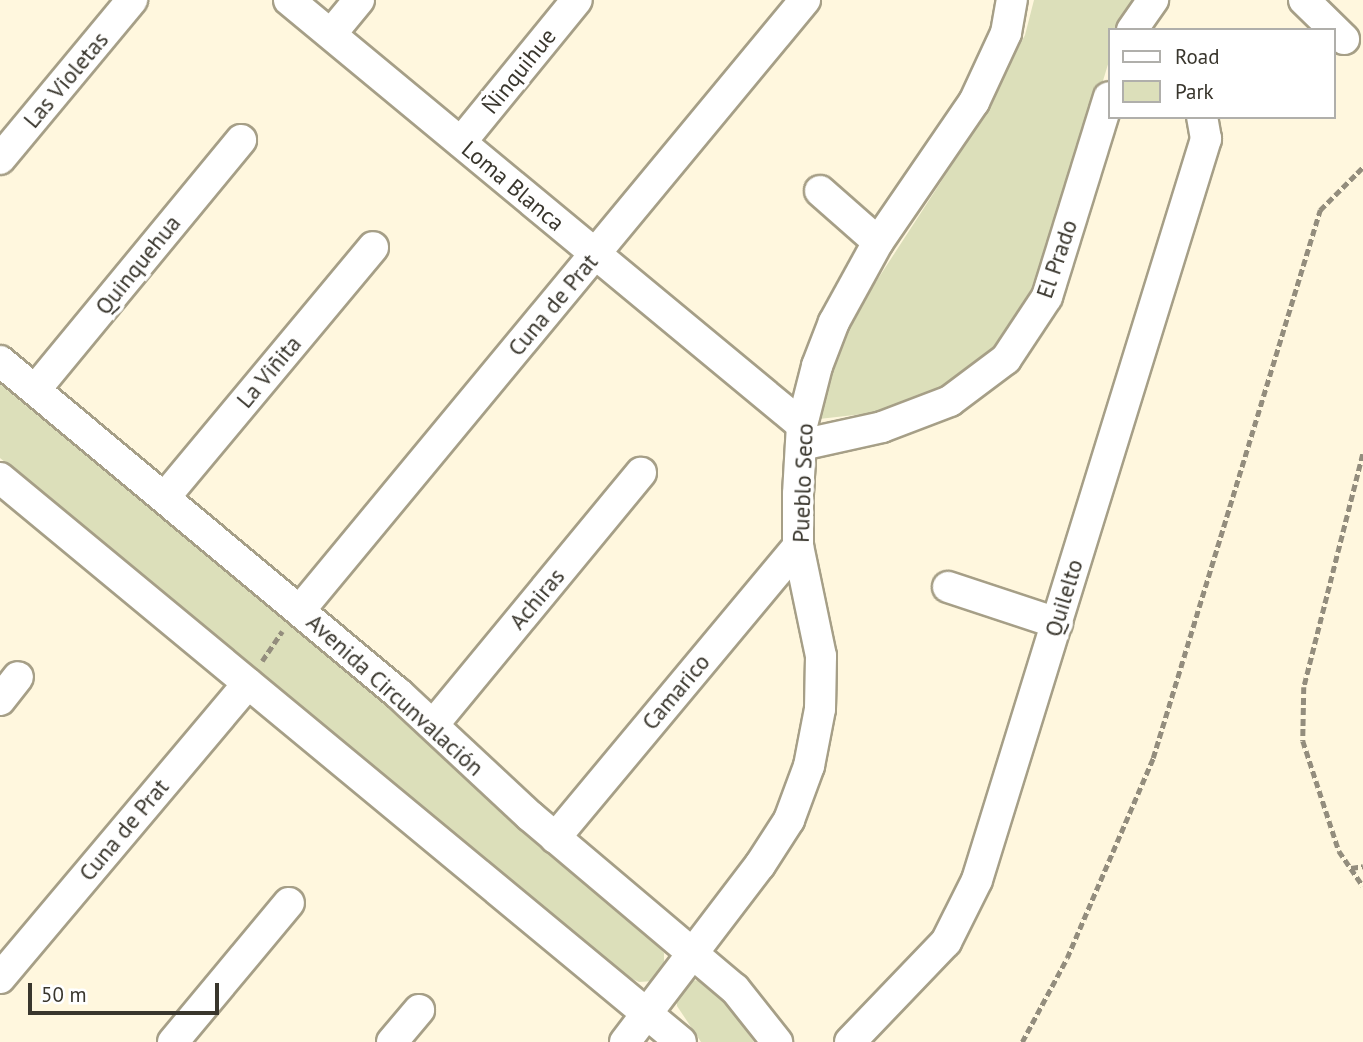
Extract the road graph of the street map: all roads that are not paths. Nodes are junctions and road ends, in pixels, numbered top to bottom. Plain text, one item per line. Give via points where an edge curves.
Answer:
1 (132, 0) edge
2 (289, 0) edge
3 (359, 0) edge
4 (577, 0) edge
5 (805, 0) edge
6 (1012, 0) edge
7 (1153, 0) edge
8 (1304, 0) edge
9 (1133, 28) edge
10 (1333, 28) edge
11 (1335, 30) edge
12 (331, 34) junction
13 (1344, 39) dead end
14 (1108, 100) edge
15 (1202, 119) edge
16 (241, 139) dead end
17 (461, 142) junction
18 (0, 159) edge
19 (820, 191) dead end
20 (878, 242) junction
21 (373, 247) dead end
22 (595, 253) junction
23 (0, 361) edge
24 (35, 390) junction
25 (802, 435) junction
26 (641, 473) dead end
27 (0, 478) edge
28 (165, 497) junction
29 (798, 546) junction
30 (947, 587) dead end
31 (300, 610) junction
32 (1057, 623) junction
33 (248, 682) junction
34 (433, 725) junction
35 (555, 838) junction
36 (289, 903) dead end
37 (694, 955) junction
38 (0, 978) edge
39 (419, 1010) dead end
40 (649, 1014) junction
41 (173, 1042) edge
42 (392, 1042) edge
43 (625, 1042) edge
44 (681, 1042) edge
45 (777, 1042) edge
46 (850, 1042) edge

1 - 18 street, Las Violetas
2 - 12 street, Loma Blanca
3 - 12 street
4 - 17 street, Ñinquihue
5 - 22 street, Cuna de Prat
6 - 20 street, Pueblo Seco via 1006,33 974,102
7 - 9 street
8 - 10 street
11 - 13 street
12 - 17 street, Loma Blanca
14 - 25 street, El Prado via 1047,297 1006,359 950,401 882,427
15 - 32 street, Quilelto via 1206,139
16 - 24 street, Quinquehua
17 - 22 street, Loma Blanca
19 - 20 street
20 - 25 street, Pueblo Seco via 834,322
21 - 28 street, La Viñita
22 - 25 street, Loma Blanca
22 - 31 street, Cuna de Prat
23 - 24 street, Avenida Circunvalación
24 - 28 street, Avenida Circunvalación
25 - 29 street, Pueblo Seco
26 - 34 street, Achiras
27 - 33 street
28 - 31 street, Avenida Circunvalación
29 - 35 street, Camarico
29 - 37 street, Pueblo Seco via 821,656 820,709 809,766 789,820
30 - 32 street
31 - 34 street, Avenida Circunvalación
32 - 46 street, Quilelto via 977,880 946,942
33 - 38 street, Cuna de Prat
33 - 40 street
34 - 35 street, Avenida Circunvalación
35 - 37 street, Avenida Circunvalación
36 - 41 street
37 - 40 street, Pueblo Seco
37 - 45 street, Avenida Circunvalación via 735,989
39 - 42 street
40 - 43 street, Pueblo Seco
40 - 44 street

